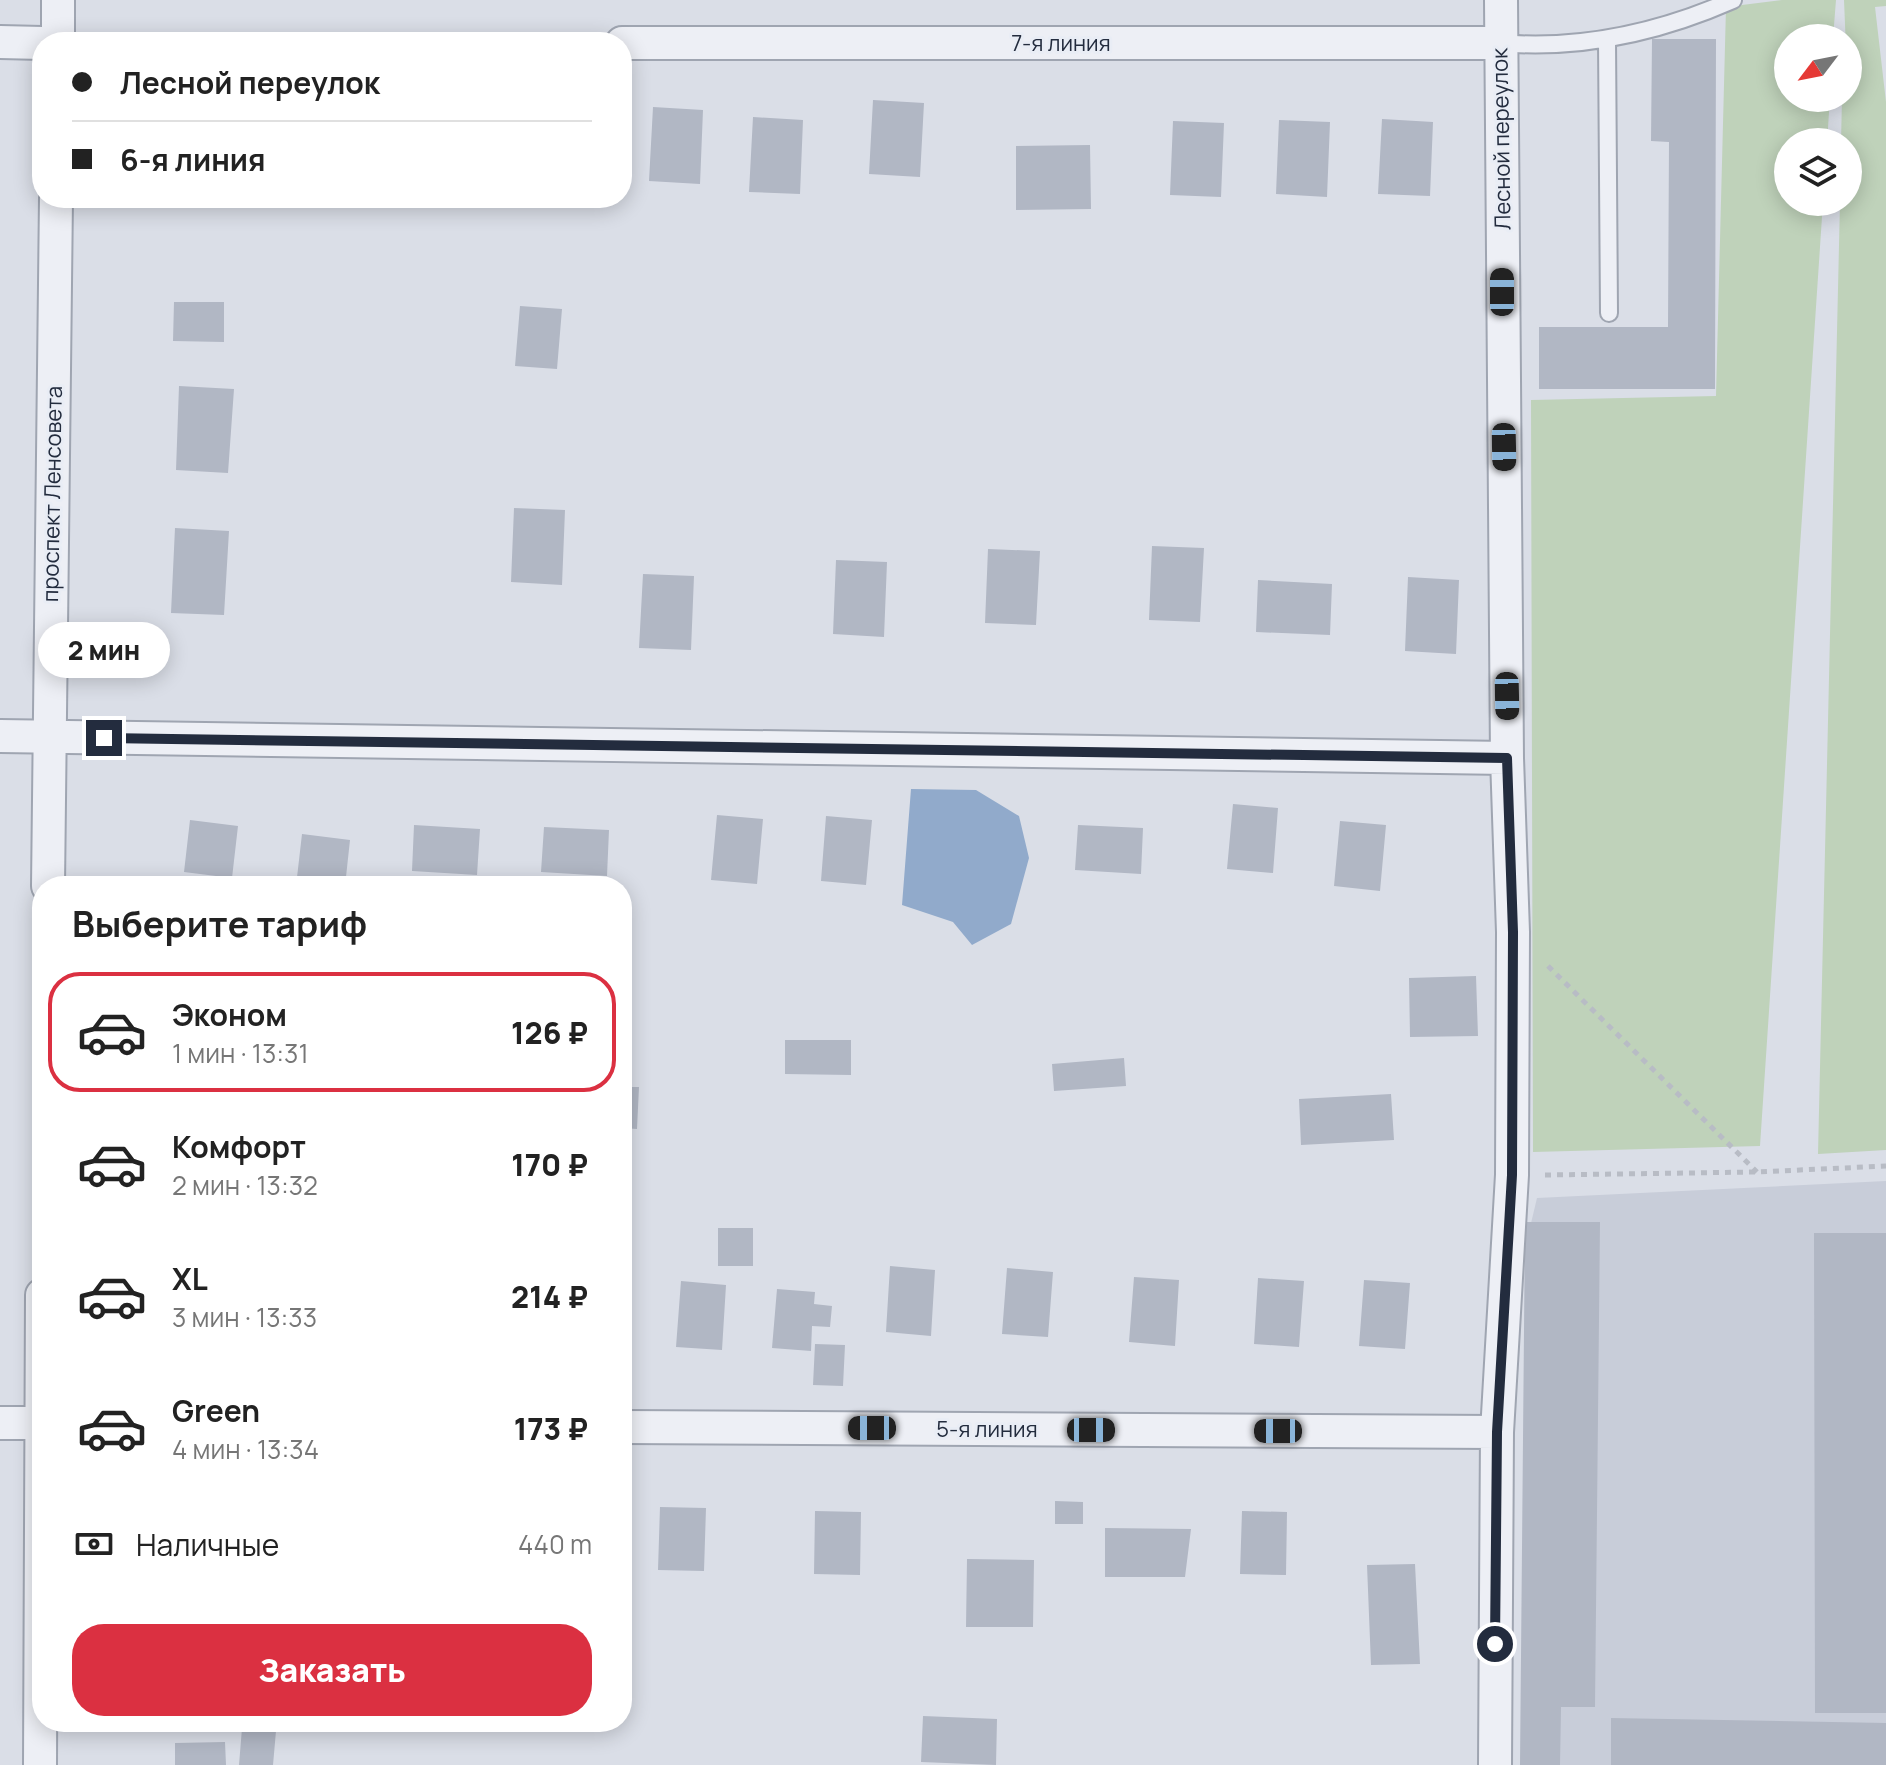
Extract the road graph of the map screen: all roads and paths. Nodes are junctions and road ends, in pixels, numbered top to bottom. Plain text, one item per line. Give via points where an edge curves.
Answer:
1 (58, 0) edge
2 (1501, 0) edge
3 (1733, 0) edge
4 (58, 32) edge
5 (1607, 40) junction
6 (0, 42) edge
7 (32, 43) edge
8 (632, 43) edge
9 (1500, 43) junction
10 (56, 208) edge
11 (1609, 313) dead end
12 (0, 736) edge
13 (50, 737) junction
14 (1507, 758) junction
15 (48, 876) edge
16 (1513, 932) junction
17 (1886, 1166) edge
18 (1757, 1172) junction
19 (1512, 1175) junction
20 (0, 1423) edge
21 (32, 1423) edge
22 (632, 1427) edge
23 (1497, 1432) junction
24 (40, 1732) edge
25 (40, 1765) edge
26 (1495, 1765) edge

1 - 4 street
2 - 9 street, Лесной переулок
3 - 5 lane via 1683,22
5 - 9 lane via 1539,46
5 - 11 lane
6 - 7 street
8 - 9 street, 7-я линия
9 - 14 street, Лесной переулок
10 - 13 street, проспект Ленсовета
12 - 13 street
13 - 14 street
13 - 15 street, проспект Ленсовета
14 - 16 street, Лесной переулок
16 - 18 path
16 - 19 street, Лесной переулок
17 - 18 path
18 - 19 path
19 - 23 street, Лесной переулок
20 - 21 street
22 - 23 street, 5-я линия
23 - 26 street, Лесной переулок
24 - 25 street

